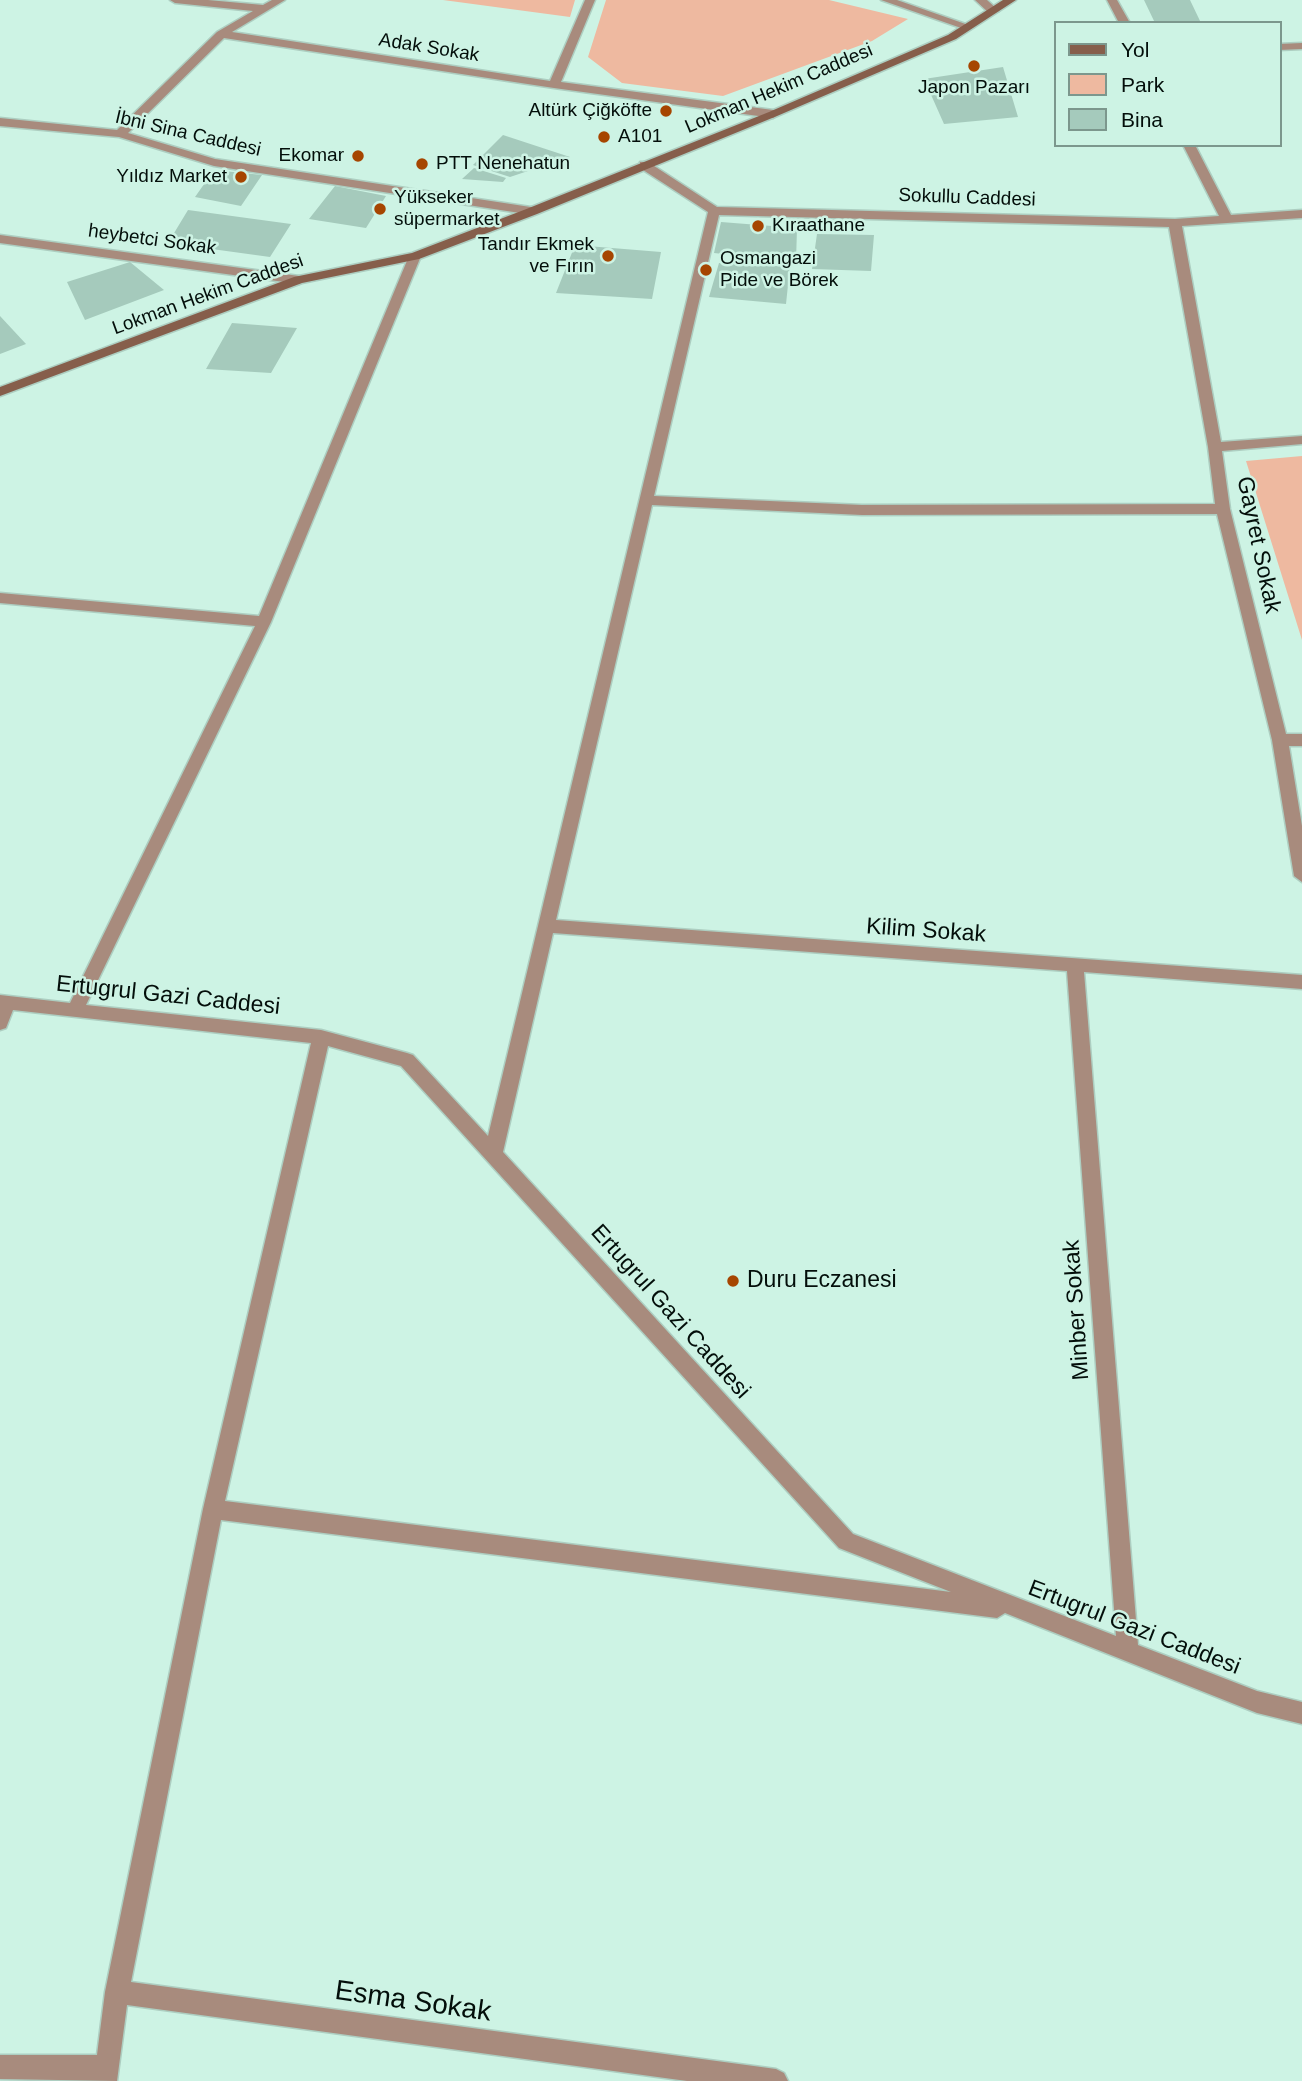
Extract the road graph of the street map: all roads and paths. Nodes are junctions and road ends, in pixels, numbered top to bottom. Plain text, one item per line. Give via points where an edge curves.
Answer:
1 (175, 0) edge
2 (279, 0) edge
3 (590, 0) edge
4 (886, 0) edge
5 (980, 0) edge
6 (1011, 0) edge
7 (1112, 0) edge
8 (266, 9) junction
9 (993, 11) junction
10 (1124, 21) edge
11 (968, 27) junction
12 (221, 34) junction
13 (1302, 46) edge
14 (1281, 47) edge
15 (554, 85) junction
16 (773, 114) junction
17 (0, 121) edge
18 (120, 134) junction
19 (1190, 147) edge
20 (644, 165) junction
21 (533, 211) junction
22 (714, 211) junction
23 (1302, 214) edge
24 (1227, 219) junction
25 (1175, 223) junction
26 (0, 239) edge
27 (415, 256) junction
28 (299, 280) junction
29 (0, 392) edge
30 (1302, 440) edge
31 (1215, 447) junction
32 (646, 500) junction
33 (1223, 509) junction
34 (0, 598) edge
35 (264, 622) junction
36 (1280, 740) junction
37 (1302, 740) edge
38 (1302, 876) edge
39 (546, 926) junction
40 (1075, 965) junction
41 (1302, 982) edge
42 (3, 1002) edge
43 (75, 1010) junction
44 (0, 1023) edge
45 (321, 1037) junction
46 (493, 1154) junction
47 (213, 1509) junction
48 (1025, 1612) junction
49 (1128, 1652) junction
50 (1302, 1713) edge
51 (117, 1992) junction
52 (0, 2067) edge
53 (106, 2074) edge
54 (776, 2081) edge

1 - 8 street
2 - 8 street
3 - 15 street
4 - 11 street
5 - 9 street
6 - 9 street, Lokman Hekim Caddesi
7 - 10 street
8 - 12 street
9 - 11 street, Lokman Hekim Caddesi
11 - 16 street, Lokman Hekim Caddesi
12 - 15 street, Adak Sokak
12 - 18 street
13 - 14 street
15 - 16 street, Adak Sokak
16 - 20 street, Lokman Hekim Caddesi
17 - 18 street, İbni Sina Caddesi
18 - 21 street, İbni Sina Caddesi via 214,162
19 - 24 street
20 - 21 street, Lokman Hekim Caddesi
20 - 22 street
21 - 27 street, Lokman Hekim Caddesi
22 - 25 street, Sokullu Caddesi
22 - 32 street
23 - 24 street, Sokullu Caddesi
24 - 25 street, Sokullu Caddesi
25 - 31 street, Gayret Sokak
26 - 28 street, heybetci Sokak
27 - 28 street, Lokman Hekim Caddesi
27 - 35 street
28 - 29 street, Lokman Hekim Caddesi
30 - 31 street
31 - 33 street, Gayret Sokak
32 - 33 street via 862,510
32 - 39 street
33 - 36 street, Gayret Sokak
34 - 35 street
35 - 43 street
36 - 37 street
36 - 38 street, Gayret Sokak
39 - 40 street, Kilim Sokak
39 - 46 street
40 - 41 street, Kilim Sokak
40 - 49 street, Minber Sokak
42 - 43 street, Ertugrul Gazi Caddesi
42 - 44 street
43 - 45 street, Ertugrul Gazi Caddesi
45 - 46 street, Ertugrul Gazi Caddesi via 407,1060
45 - 47 street
46 - 48 street, Ertugrul Gazi Caddesi via 846,1541
47 - 48 street
47 - 51 street
48 - 49 street, Ertugrul Gazi Caddesi
49 - 50 street, Ertugrul Gazi Caddesi via 1257,1702
51 - 53 street
51 - 54 street, Esma Sokak
52 - 53 street

